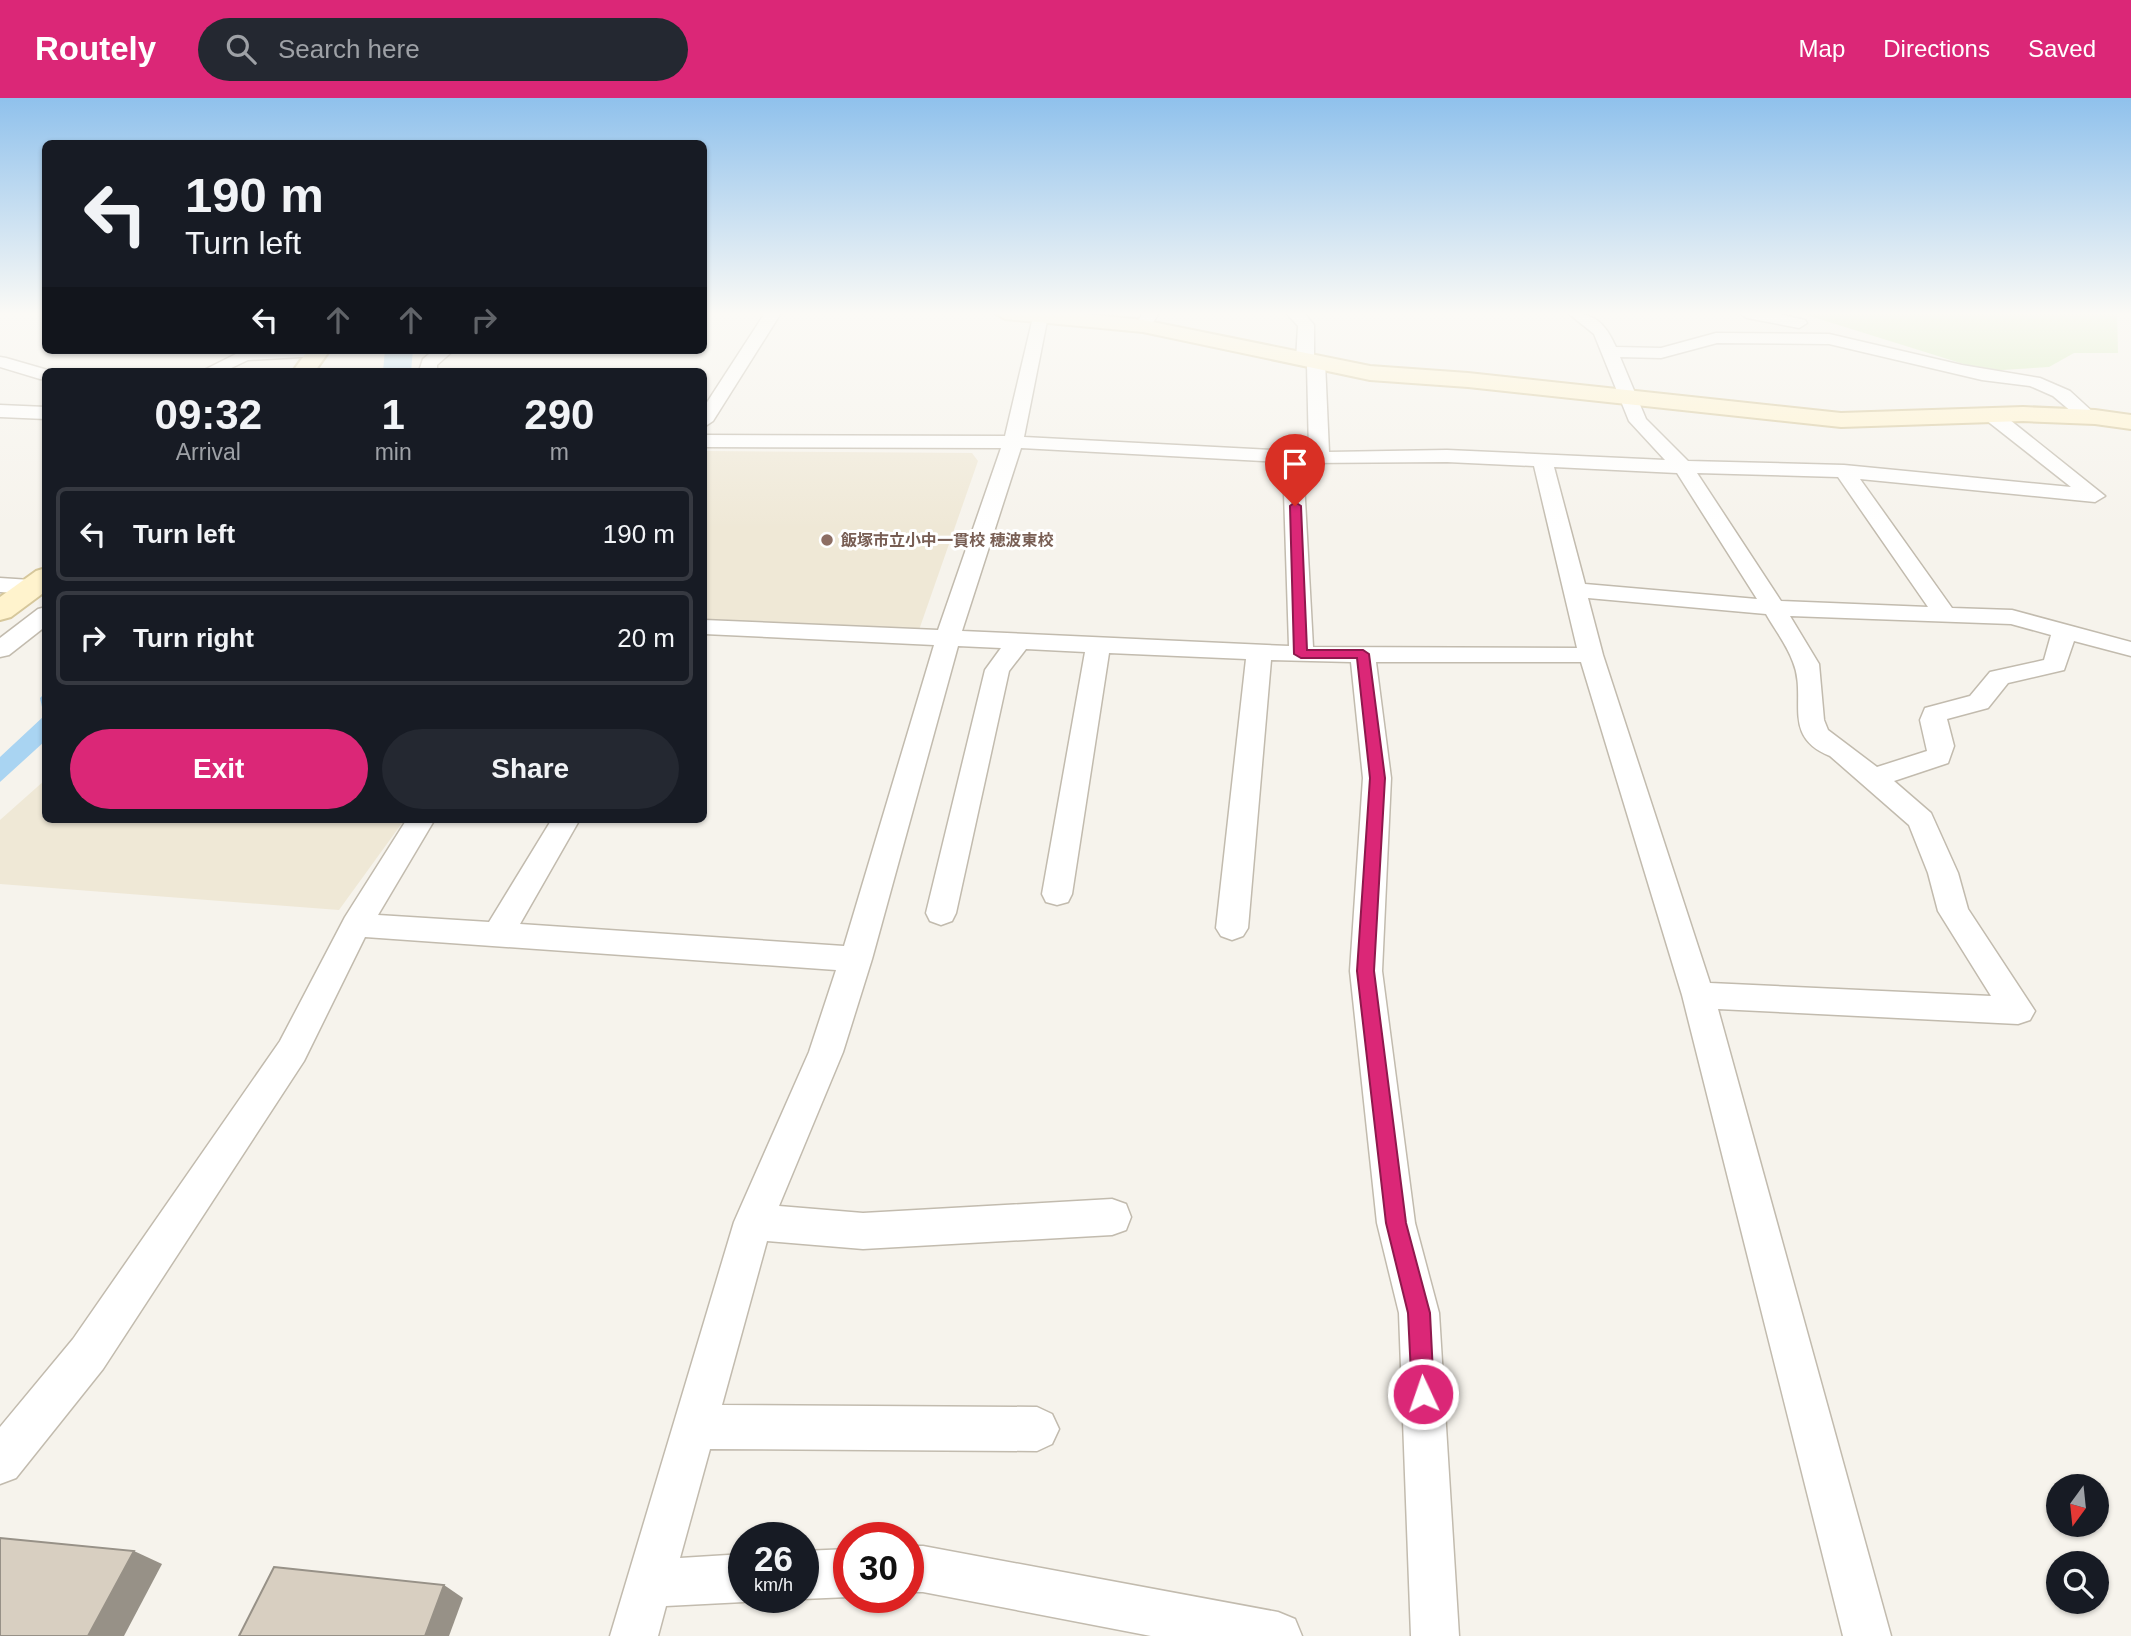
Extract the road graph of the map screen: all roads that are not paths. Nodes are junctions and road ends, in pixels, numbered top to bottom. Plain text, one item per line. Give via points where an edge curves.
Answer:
1 (727, 385) edge
2 (1025, 385) edge
3 (1312, 385) edge
4 (1503, 385) edge
5 (1624, 385) edge
6 (2040, 385) edge
7 (1629, 396) junction
8 (0, 411) edge
9 (36, 413) edge
10 (2086, 414) junction
11 (707, 416) edge
12 (1993, 416) junction
13 (2131, 422) edge
14 (707, 441) edge
15 (1013, 442) junction
16 (1293, 456) junction
17 (1319, 458) junction
18 (1542, 460) junction
19 (1683, 467) junction
20 (1844, 471) junction
21 (38, 582) edge
22 (0, 585) edge
23 (1577, 590) junction
24 (1774, 608) junction
25 (0, 611) edge
26 (1944, 613) junction
27 (42, 617) edge
28 (707, 627) edge
29 (2064, 633) junction
30 (948, 637) junction
31 (1019, 641) junction
32 (1098, 646) junction
33 (2131, 649) edge
34 (0, 650) edge
35 (1259, 652) junction
36 (1301, 654) junction
37 (1363, 654) junction
38 (1591, 655) junction
39 (1874, 779) junction
40 (419, 823) edge
41 (564, 823) edge
42 (1057, 894) dead end
43 (941, 913) dead end
44 (356, 925) junction
45 (1232, 928) dead end
46 (499, 933) junction
47 (856, 959) junction
48 (1698, 995) junction
49 (1112, 1217) dead end
50 (753, 1222) junction
51 (693, 1427) junction
52 (1037, 1429) dead end
53 (0, 1462) edge
54 (924, 1569) edge
55 (728, 1579) edge
56 (648, 1584) junction
57 (634, 1636) edge
58 (1278, 1636) edge
59 (1435, 1636) edge
60 (1867, 1636) edge

1 - 11 street
2 - 15 street
3 - 17 street
4 - 7 street
5 - 7 street
6 - 10 street via 2055,390
7 - 12 street via 1841,420
7 - 19 street via 1638,421
8 - 9 street
10 - 12 street
10 - 13 street
12 - 20 street via 2095,496
14 - 15 street
15 - 16 street
15 - 30 street
16 - 17 street
16 - 36 street
17 - 18 street
18 - 19 street
18 - 23 street
19 - 20 street
19 - 24 street
20 - 26 street
21 - 22 street
21 - 25 street
23 - 24 street
23 - 38 street
24 - 26 street
24 - 39 street via 1807,664 1816,733
26 - 29 street via 2012,617
27 - 34 street
28 - 30 street
29 - 33 street
29 - 39 street via 2055,665 1999,677 1972,706 1934,714 1942,746 1938,757
30 - 31 street
30 - 47 street
31 - 32 street
31 - 43 street via 997,670
32 - 35 street
32 - 42 street
35 - 36 street
35 - 45 street
36 - 37 street
37 - 38 street
37 - 59 street via 1377,778 1366,971 1396,1223 1419,1313
38 - 48 street
39 - 48 street via 1921,820 1953,911 2018,1011
40 - 44 street
41 - 46 street
44 - 46 street
44 - 53 street via 292,1051 88,1354
46 - 47 street
47 - 50 street via 826,1052
48 - 60 street
49 - 50 street via 863,1231
50 - 51 street
51 - 52 street
51 - 56 street
54 - 58 street
55 - 56 street
56 - 57 street

